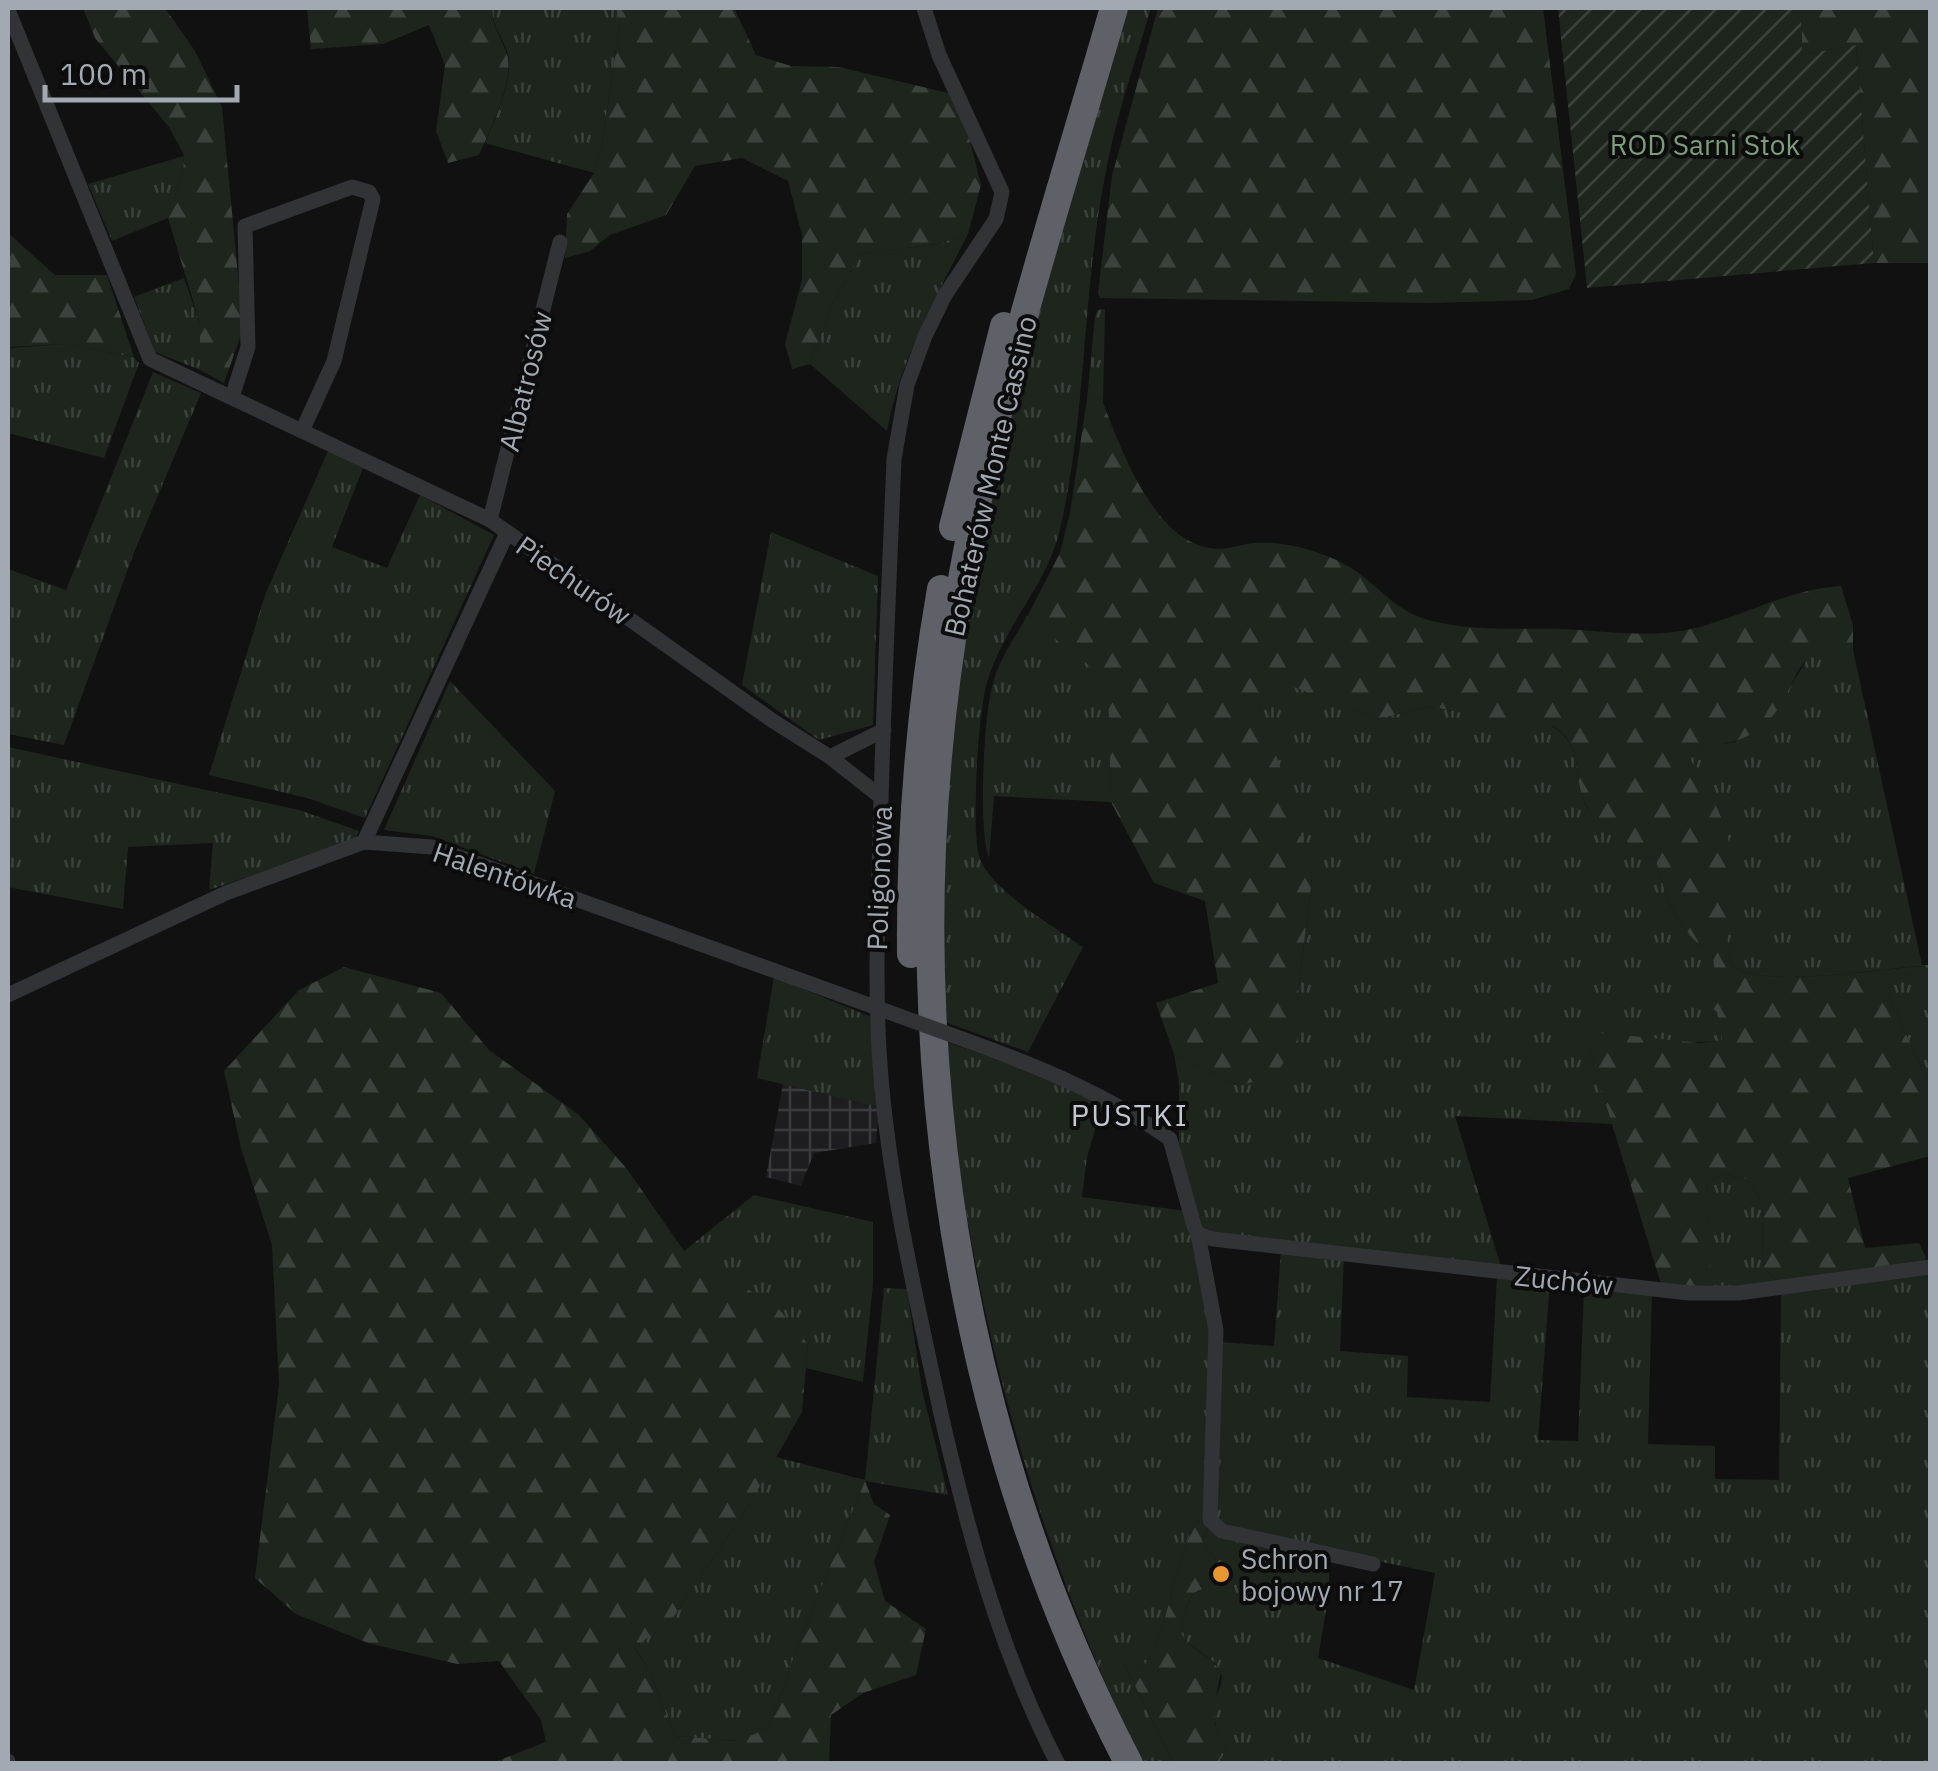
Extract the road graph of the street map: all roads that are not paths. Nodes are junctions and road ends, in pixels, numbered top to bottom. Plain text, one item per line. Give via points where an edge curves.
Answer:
1 (924, 8) edge
2 (1094, 8) edge
3 (1114, 8) edge
4 (8, 10) edge
5 (560, 242) dead end
6 (232, 397) junction
7 (303, 429) junction
8 (490, 520) junction
9 (508, 533) junction
10 (884, 730) junction
11 (830, 757) junction
12 (881, 796) junction
13 (364, 842) junction
14 (8, 994) edge
15 (1198, 1234) junction
16 (1930, 1267) edge
17 (1373, 1564) dead end
18 (1058, 1764) edge
19 (1108, 1764) edge
20 (1129, 1764) edge

1 - 10 street, Poligonowa via 1002,192 996,220 925,336 899,423
2 - 19 highway, Bohaterów Monte Cassino via 956,513 927,672 910,875 926,1170 950,1301 1011,1529
3 - 20 highway, Bohaterów Monte Cassino via 999,415 959,594 934,774 930,937 944,1168 999,1428 1062,1622
4 - 6 street, Piechurów via 150,359
5 - 8 street, Albatrosów
6 - 7 street, Piechurów
6 - 7 street via 248,346 245,226 352,187 370,192 334,362
7 - 8 street, Piechurów
8 - 9 street, Piechurów
9 - 11 street, Piechurów
9 - 13 street
10 - 11 street
10 - 12 street, Poligonowa
11 - 12 street, Piechurów
12 - 18 street, Poligonowa via 879,1051 905,1250 983,1583
13 - 14 street, Halentówka via 226,894
13 - 15 street, Halentówka, bridge via 432,847 1060,1076 1170,1139
15 - 16 street, Zuchów via 1689,1293 1738,1293
15 - 17 street via 1216,1330 1210,1520 1222,1531

